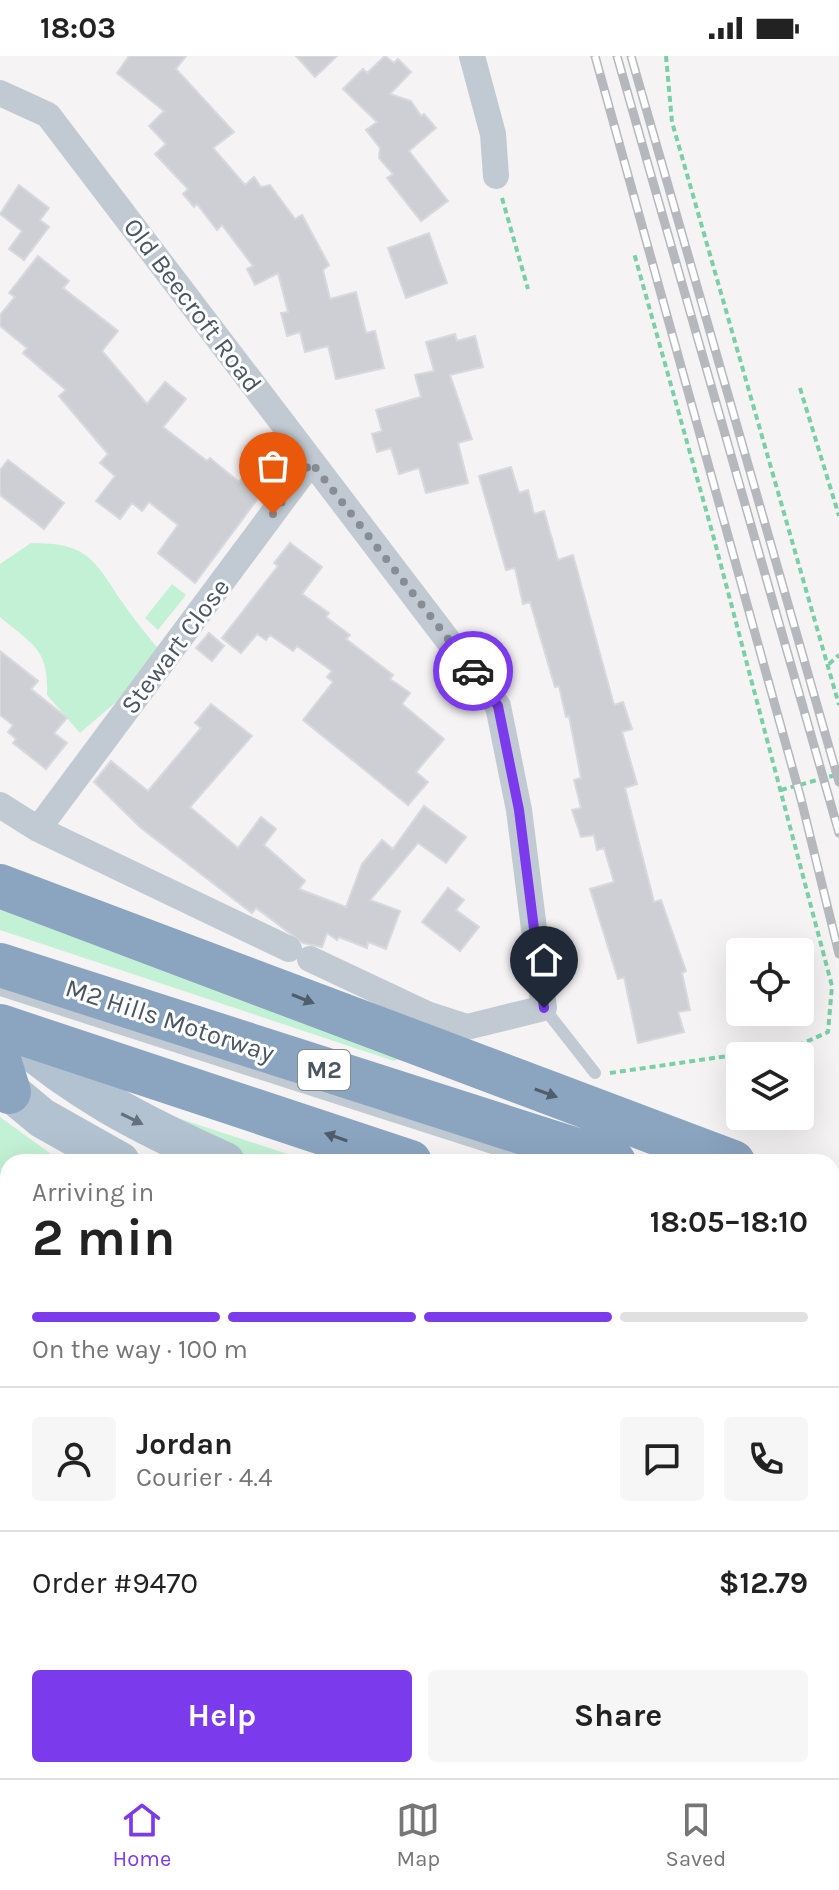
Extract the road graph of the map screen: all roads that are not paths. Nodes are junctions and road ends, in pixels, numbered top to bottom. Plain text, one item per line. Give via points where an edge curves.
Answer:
1 (472, 56) edge
2 (0, 93) edge
3 (496, 176) road end
4 (311, 462) junction
5 (0, 805) edge
6 (38, 829) junction
7 (0, 866) edge
8 (0, 886) edge
9 (0, 965) edge
10 (231, 970) junction
11 (0, 990) edge
12 (544, 1008) junction
13 (0, 1024) edge
14 (595, 1073) road end
15 (3, 1079) edge
16 (106, 1154) edge
17 (207, 1154) edge
18 (386, 1154) edge
19 (511, 1154) edge
20 (589, 1154) edge
21 (711, 1154) edge

1 - 3 street via 493,134
2 - 4 street, Old Beecroft Road via 48,115
4 - 6 street, Stewart Close
4 - 12 street, Old Beecroft Road via 498,706 519,810
5 - 6 street
6 - 12 street via 427,1014 467,1027
7 - 10 highway, M2 via 201,952
8 - 10 highway, M2
9 - 20 highway, M2 Hills Motorway / M2
10 -> 21 highway, M2
11 - 19 lane
12 - 14 lane
13 -> 17 main road via 65,1079 133,1120
18 -> 13 highway, M2
15 - 16 main road via 42,1118

